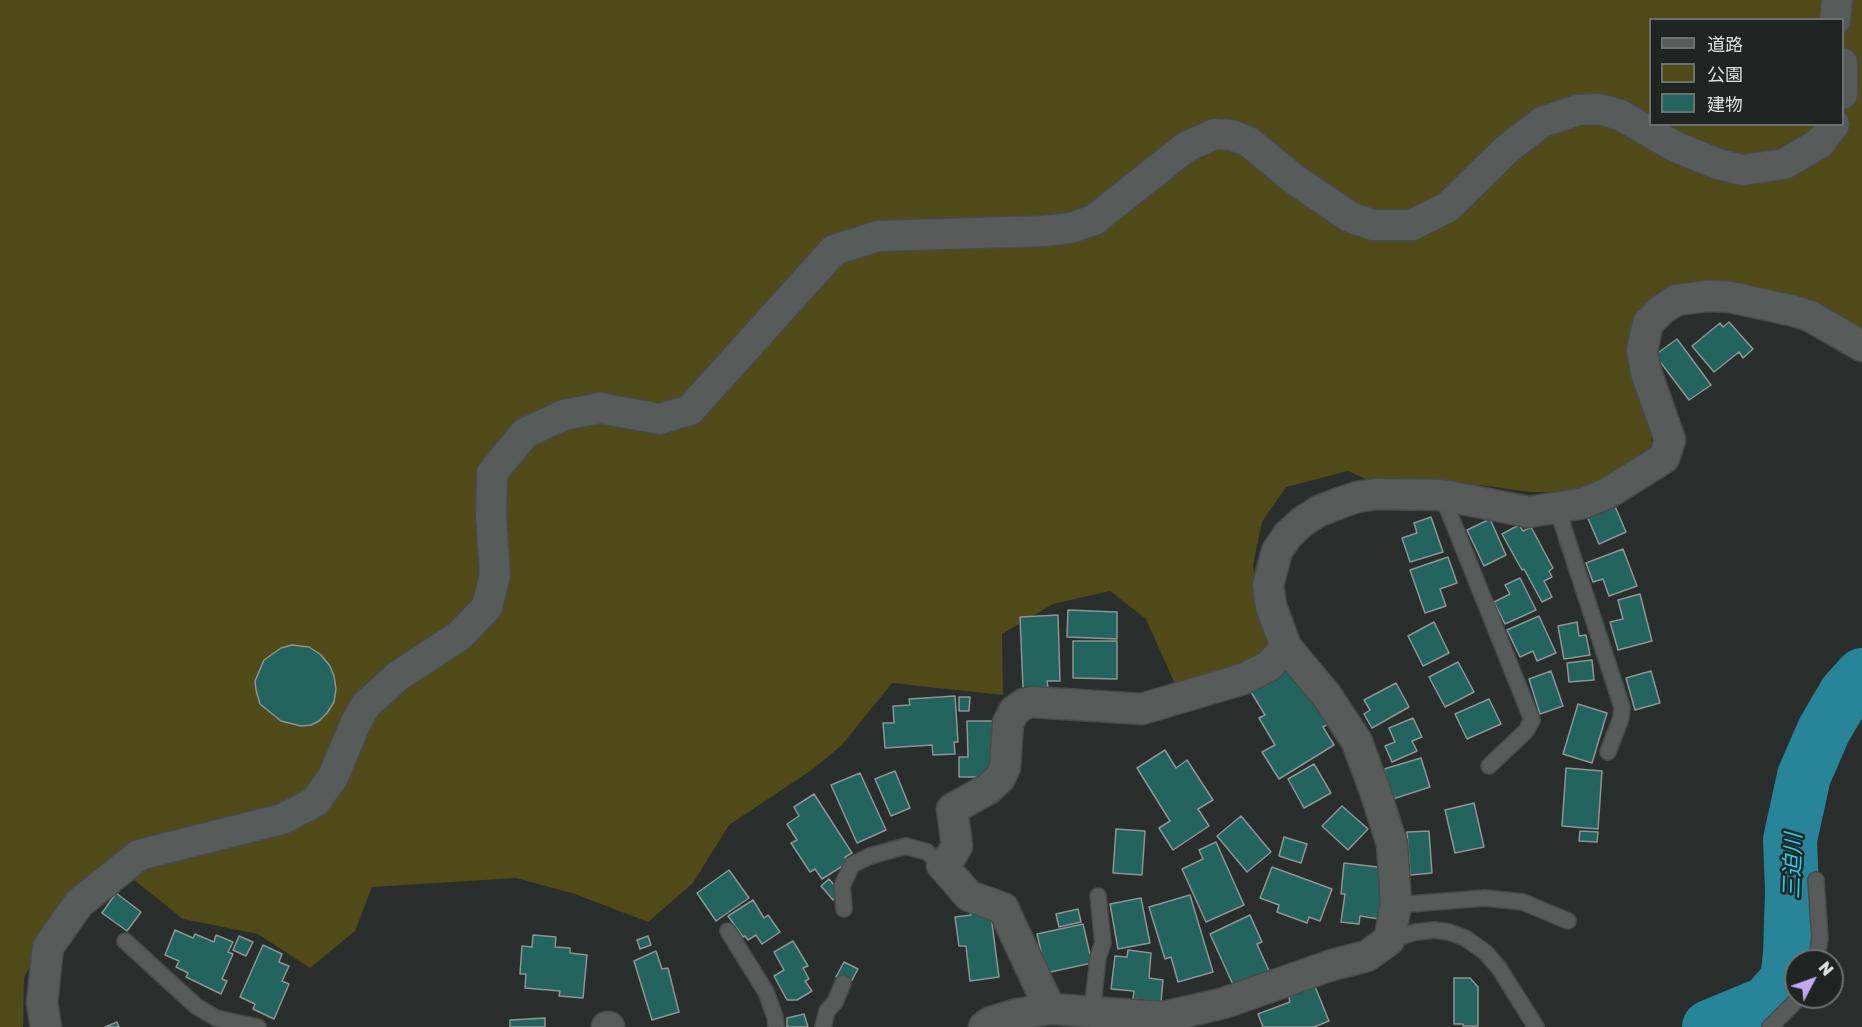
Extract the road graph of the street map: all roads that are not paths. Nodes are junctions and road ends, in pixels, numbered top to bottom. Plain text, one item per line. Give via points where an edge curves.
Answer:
1 (1837, 0) edge
2 (1835, 18) edge
3 (1833, 126) edge
4 (1862, 346) edge
5 (1442, 495) junction
6 (1557, 508) junction
7 (1286, 647) junction
8 (1608, 752) dead end
9 (1489, 766) dead end
10 (942, 865) junction
11 (1816, 880) dead end
12 (1098, 896) dead end
13 (1396, 905) junction
14 (844, 909) dead end
15 (1568, 921) dead end
16 (728, 931) dead end
17 (1389, 940) junction
18 (125, 941) dead end
19 (1818, 949) edge
20 (843, 983) dead end
21 (1050, 1009) junction
22 (1788, 1009) edge
23 (1092, 1013) junction
24 (1001, 1024) edge
25 (46, 1027) edge
26 (258, 1027) edge
27 (776, 1027) edge
28 (823, 1027) edge
29 (1536, 1027) edge
30 (1770, 1027) edge

1 - 2 street
3 - 25 street via 1820,143 1784,165 1743,170 1676,147 1620,115 1599,109 1578,110 1542,122 1506,150 1448,207 1412,225 1373,225 1350,217 1249,142 1215,134 1186,147 1094,220 1070,228 878,236 834,250 690,410 660,419 600,408 564,415 525,433 492,473 495,575 487,607 459,636 398,676 366,705 333,777 315,802 282,819 139,855 79,903 48,947 42,1003
4 - 6 street via 1794,311 1730,297 1676,300 1648,323 1642,350 1670,440 1664,458 1608,493
5 - 6 street via 1529,512
5 - 7 street via 1357,497 1319,511 1288,535 1277,551 1268,585
5 - 9 lane via 1532,720 1526,731
6 - 8 lane via 1622,707
7 - 10 street via 1269,666 1243,679 1142,709 1024,704 1014,711 1008,723 1005,767 1000,778 952,809 957,846
7 - 13 street via 1328,696 1358,742 1392,844
10 - 14 lane via 927,852 906,846 870,856 852,865 842,886
10 - 21 street via 969,896 1003,908
11 - 19 lane
12 - 23 lane via 1102,943
13 - 15 lane via 1485,898 1523,902
13 - 17 street
16 - 27 lane via 766,992
17 - 23 street via 1367,956 1224,1003 1163,1017
17 - 29 lane via 1434,930 1465,938 1499,968
18 - 26 lane via 196,1006 216,1018
20 - 28 lane
21 - 23 street
21 - 24 street
22 - 30 lane

